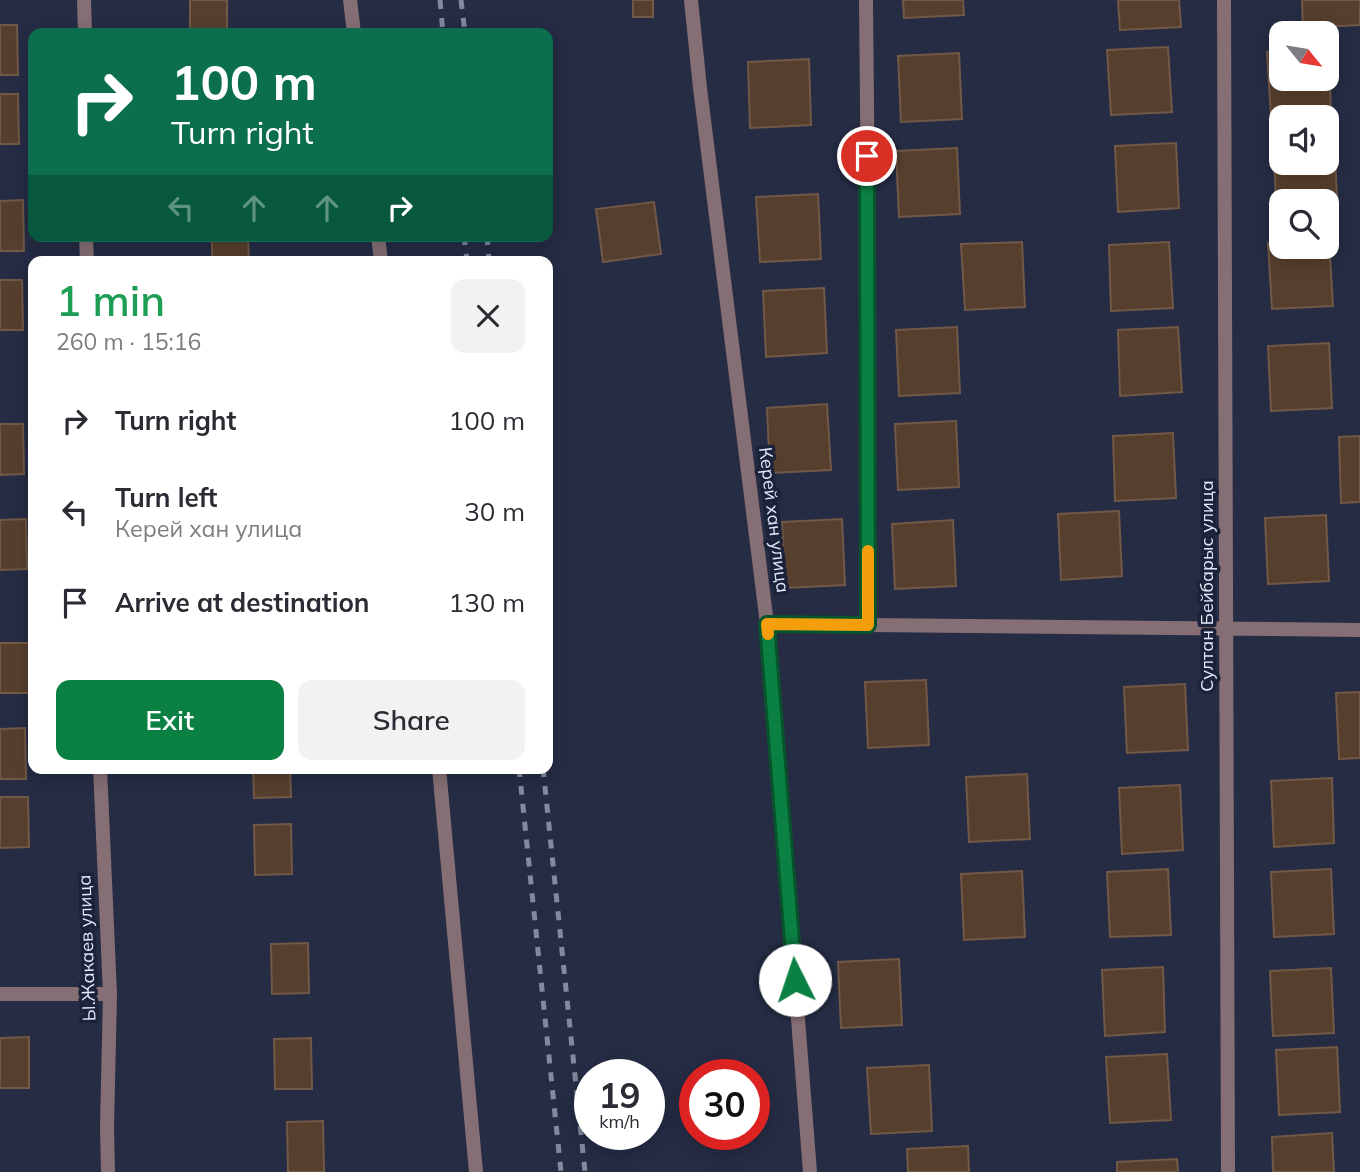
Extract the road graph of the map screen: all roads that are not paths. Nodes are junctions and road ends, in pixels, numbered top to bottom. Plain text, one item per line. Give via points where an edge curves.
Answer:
1 (84, 0) edge
2 (350, 0) edge
3 (691, 0) edge
4 (866, 0) edge
5 (1224, 0) edge
6 (85, 28) edge
7 (353, 28) edge
8 (767, 624) junction
9 (868, 625) junction
10 (1226, 629) junction
11 (1360, 630) edge
12 (100, 774) edge
13 (440, 774) edge
14 (0, 993) edge
15 (110, 994) junction
16 (108, 1172) edge
17 (476, 1172) edge
18 (810, 1172) edge
19 (1228, 1172) edge

1 - 6 street
2 - 7 street
3 - 8 street, Керей хан улица
4 - 9 street
5 - 10 street, Султан Бейбарыс улица
8 - 9 street
8 - 18 street, Керей хан улица
9 - 10 street
10 - 11 street
10 - 19 street, Султан Бейбарыс улица
12 - 15 street, Ы.Жакаев улица
13 - 17 street
14 - 15 street
15 - 16 street, Ы.Жакаев улица

